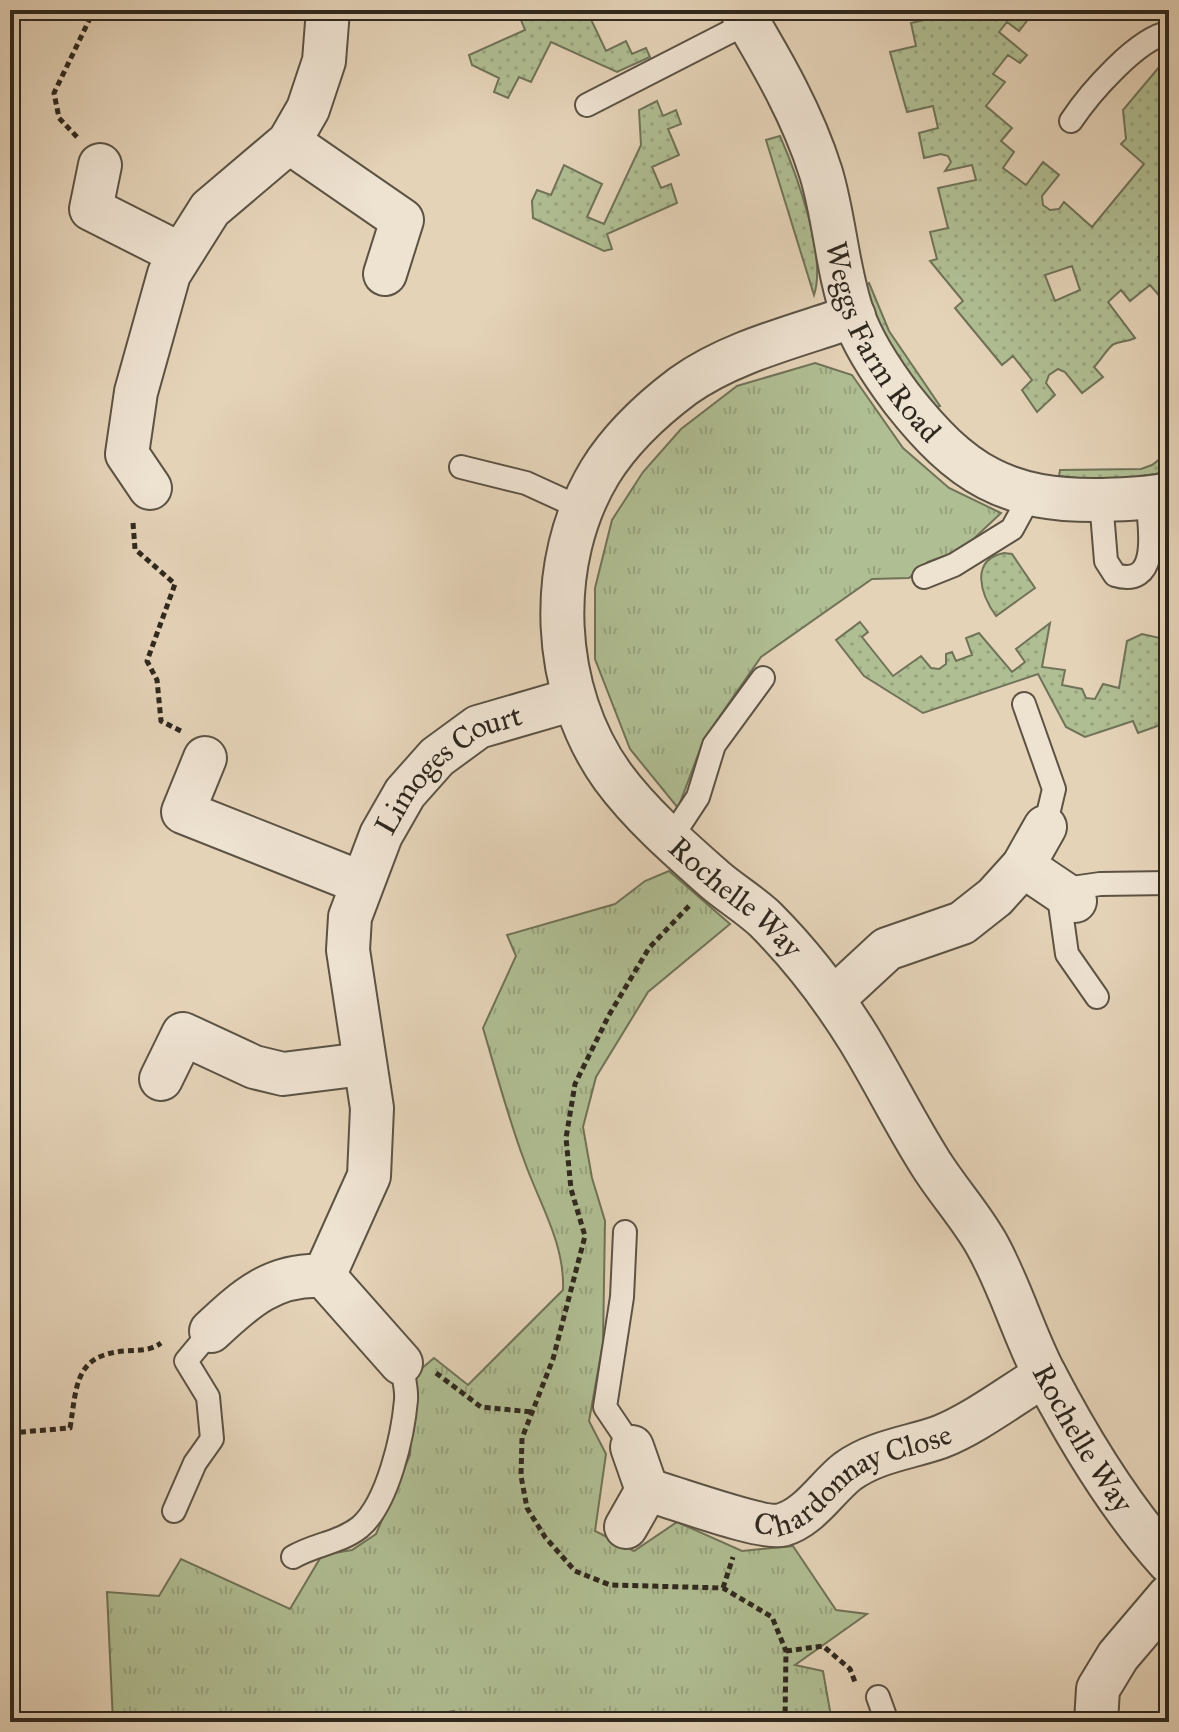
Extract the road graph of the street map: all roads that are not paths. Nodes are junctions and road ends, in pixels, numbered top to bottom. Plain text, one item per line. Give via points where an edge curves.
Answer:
1 (328, 10) edge
2 (745, 16) edge
3 (1169, 33) edge
4 (587, 105) dead end
5 (1071, 121) dead end
6 (289, 142) junction
7 (100, 165) road end
8 (180, 254) junction
9 (385, 274) dead end
10 (854, 316) junction
11 (461, 467) dead end
12 (150, 488) road end
13 (1030, 496) junction
14 (1158, 496) edge
15 (1101, 500) junction
16 (583, 509) junction
17 (924, 577) dead end
18 (763, 678) dead end
19 (574, 699) junction
20 (1024, 704) dead end
21 (205, 758) road end
22 (1045, 827) joint
23 (671, 838) junction
24 (1023, 866) junction
25 (362, 883) junction
26 (1168, 883) edge
27 (1066, 896) junction
28 (1097, 997) dead end
29 (833, 999) junction
30 (363, 1064) junction
31 (161, 1079) dead end
32 (625, 1232) dead end
33 (324, 1276) junction
34 (211, 1331) joint
35 (401, 1363) joint
36 (1045, 1375) junction
37 (632, 1447) joint
38 (647, 1490) junction
39 (174, 1511) dead end
40 (626, 1527) dead end
41 (293, 1557) dead end
42 (1169, 1562) edge
43 (1169, 1596) edge
44 (868, 1693) road end
45 (887, 1722) edge
46 (1096, 1722) edge

1 - 6 street via 324,61 308,109
2 - 4 lane
2 - 10 street, Weggs Farm Road via 790,95 821,173
3 - 5 lane via 1136,47
6 - 8 street via 210,209
6 - 9 street via 402,220
7 - 8 street via 91,209
8 - 12 street via 169,274 136,392 127,454
10 - 13 street, Weggs Farm Road via 888,381 936,442 989,480
10 - 16 street, Rochelle Way via 734,359 687,383 647,414 616,449
11 - 16 lane via 526,483
13 - 15 street, Weggs Farm Road
13 - 17 lane via 1012,529
14 - 15 street, Weggs Farm Road
14 - 15 lane via 1146,566 1125,578 1115,575 1106,561
16 - 19 street, Rochelle Way via 562,604 564,653
18 - 23 lane via 714,745 698,797
19 - 23 street, Rochelle Way via 611,774
19 - 25 street, Limoges Court via 478,727 437,757 405,793
20 - 22 lane via 1054,789
21 - 25 street via 183,812
22 - 24 street
23 - 29 street, Rochelle Way via 764,919
24 - 27 street
24 - 29 street via 962,923 887,949
25 - 30 street, Limoges Court via 350,917 348,950
26 - 27 lane via 1100,884
27 - 28 lane via 1067,954
29 - 36 street, Rochelle Way via 933,1167 986,1244
30 - 31 street via 283,1074 254,1067 183,1034
30 - 33 street, Limoges Court via 372,1108 369,1176
32 - 37 lane via 622,1297 605,1407
33 - 34 street via 296,1274 271,1286 240,1303
33 - 35 street
34 - 39 lane via 186,1361 208,1397 212,1439
35 - 41 lane via 407,1397 398,1451 376,1506 362,1525 339,1541 313,1545
36 - 38 street, Chardonnay Close via 942,1436 887,1451 849,1471 812,1506 782,1525 745,1522
36 - 42 street, Rochelle Way via 1111,1485
37 - 38 street
38 - 40 street
43 - 46 street via 1118,1656 1098,1689
44 - 45 lane

